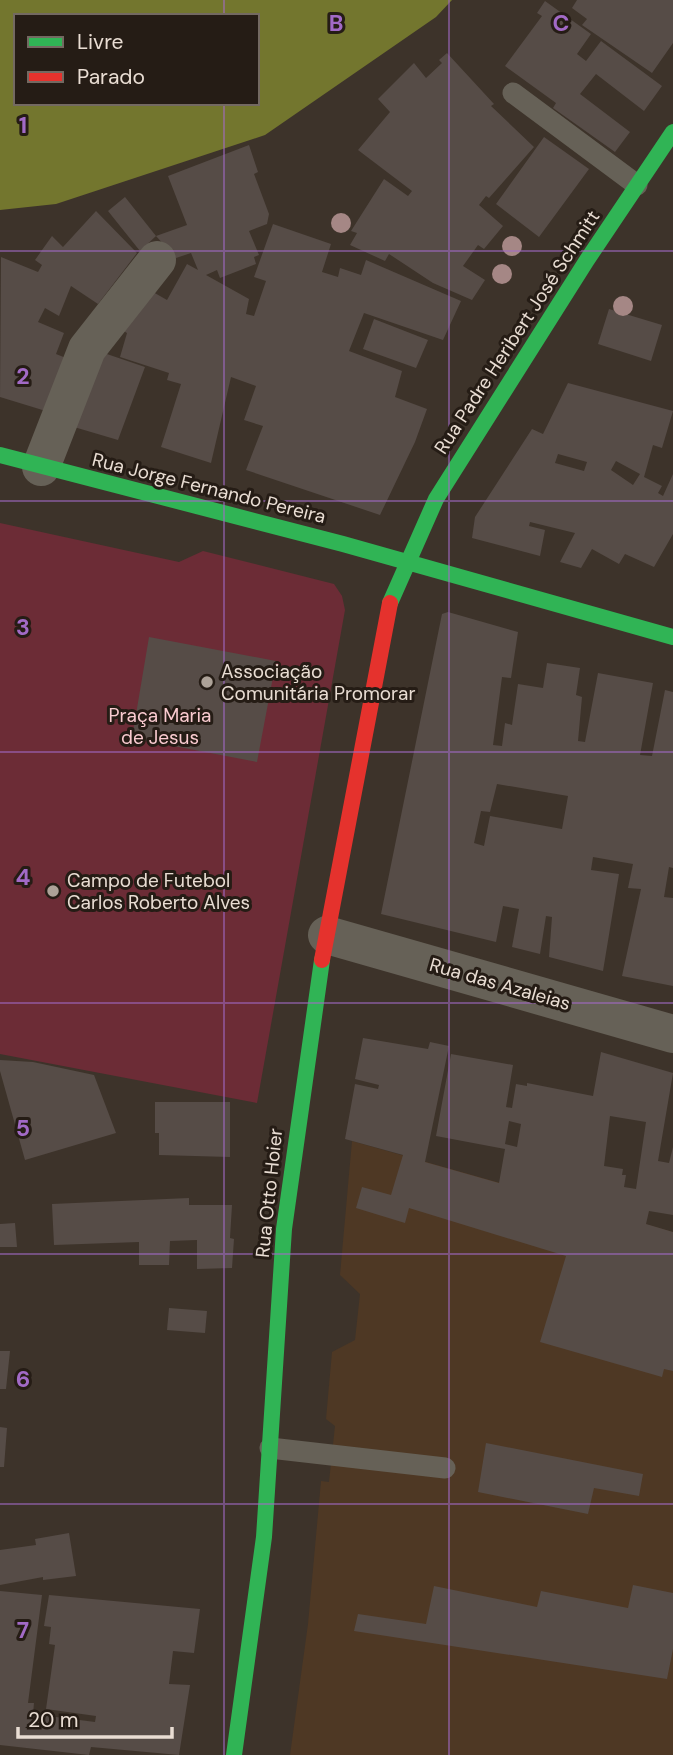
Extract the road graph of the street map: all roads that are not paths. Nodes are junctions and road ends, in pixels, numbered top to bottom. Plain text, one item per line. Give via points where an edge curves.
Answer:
1 (513, 93) dead end
2 (673, 132) edge
3 (637, 185) junction
4 (157, 260) dead end
5 (0, 455) edge
6 (41, 467) junction
7 (408, 562) junction
8 (673, 637) edge
9 (327, 934) junction
10 (673, 1034) edge
11 (270, 1448) junction
12 (444, 1468) dead end
13 (234, 1755) edge

1 - 3 lane
2 - 3 street, Rua Padre Heribert José Schmitt
3 - 7 street, Rua Padre Heribert José Schmitt via 436,499
4 - 6 street via 87,349
5 - 6 street, Rua Jorge Fernando Pereira
6 - 7 street, Rua Jorge Fernando Pereira
7 - 8 street, Rua Jorge Fernando Pereira
7 - 9 street, Rua Otto Hoier via 387,610
9 - 10 street, Rua das Azaleias
9 - 11 street, Rua Otto Hoier via 284,1229
11 - 12 lane
11 - 13 street, Rua Otto Hoier via 264,1537

